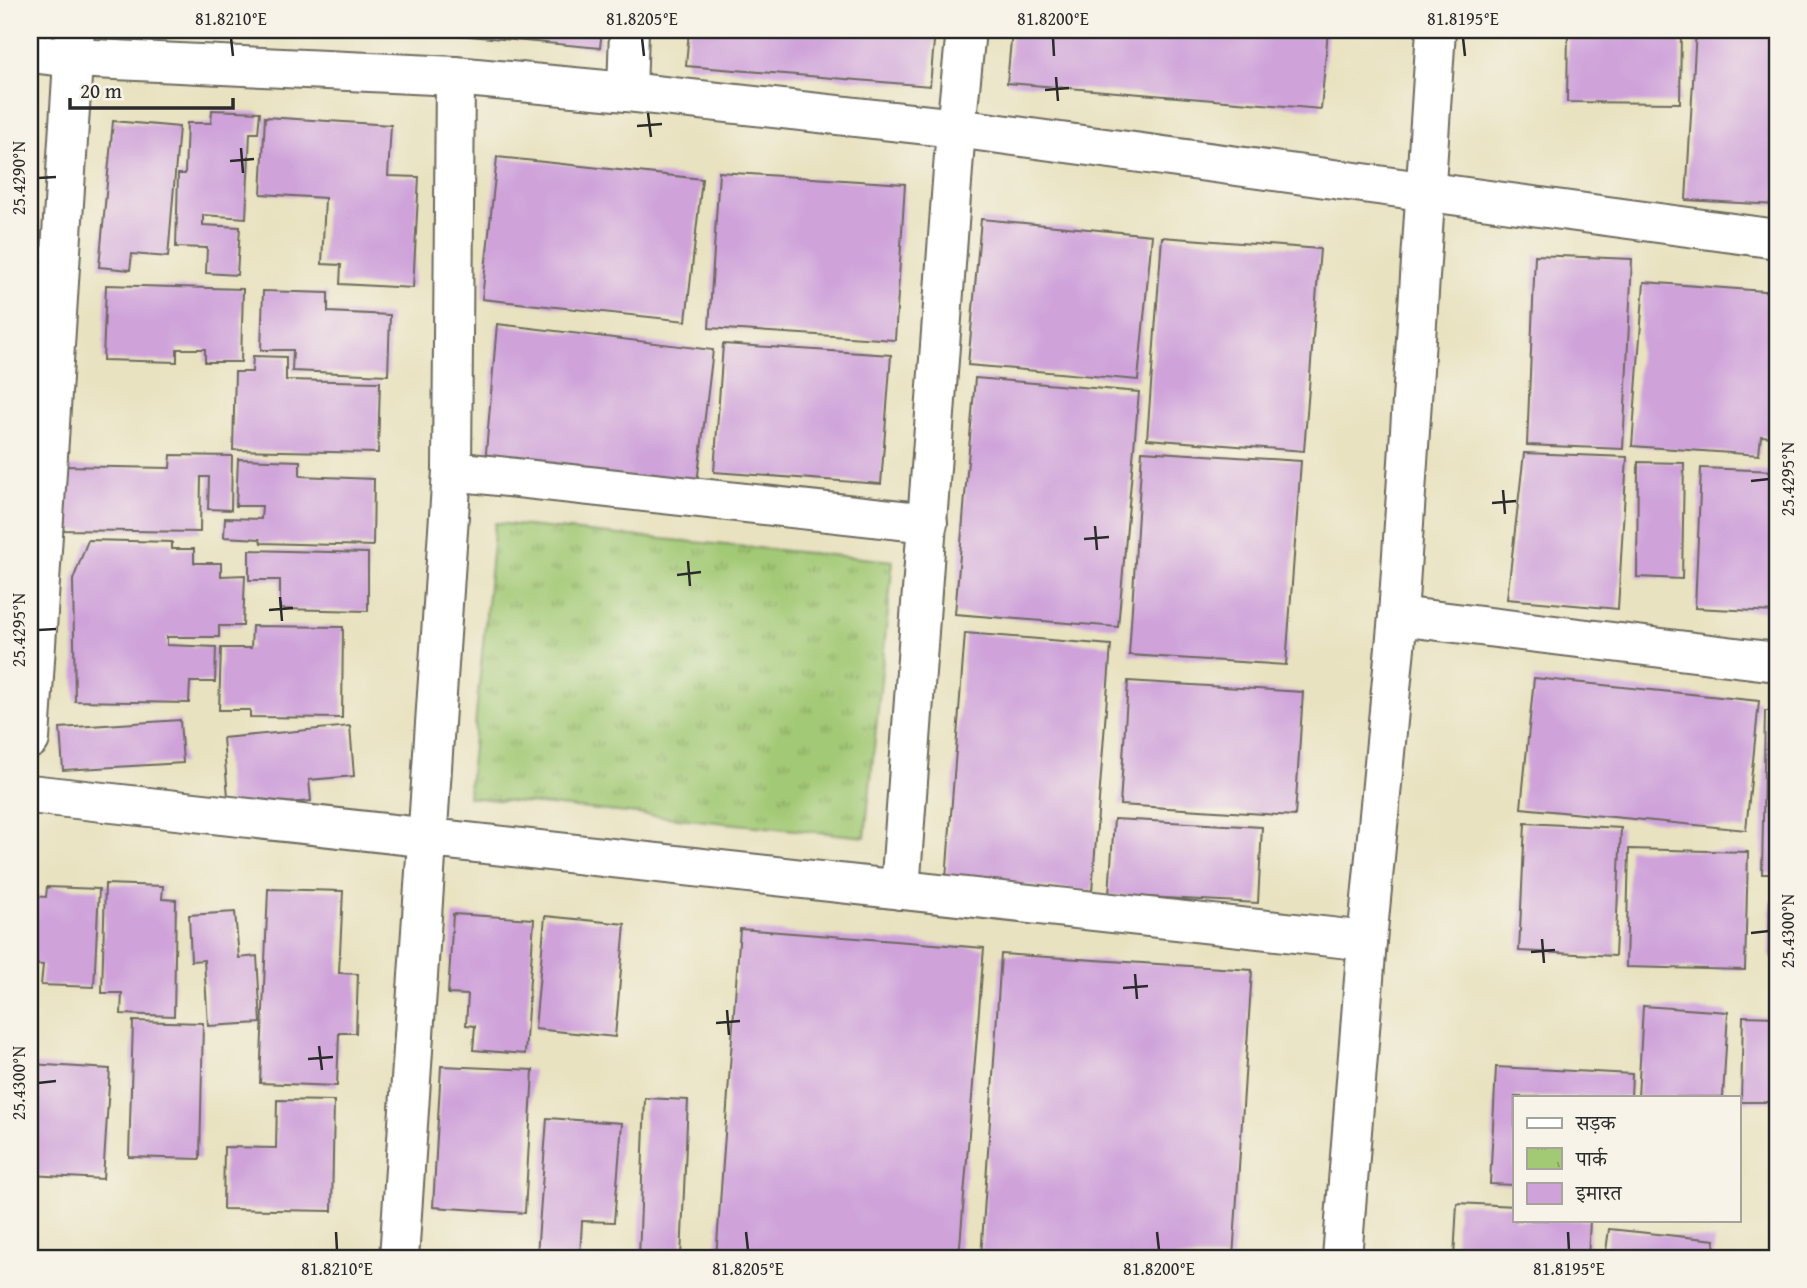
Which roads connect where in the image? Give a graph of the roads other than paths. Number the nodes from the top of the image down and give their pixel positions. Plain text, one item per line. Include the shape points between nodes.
1 (629, 30) edge
2 (966, 30) edge
3 (1436, 30) edge
4 (74, 44) edge
5 (30, 53) edge
6 (455, 76) junction
7 (627, 92) junction
8 (956, 128) junction
9 (1427, 192) junction
10 (1777, 239) edge
11 (452, 471) junction
12 (928, 523) junction
13 (1398, 616) junction
14 (1777, 662) edge
15 (30, 739) edge
16 (30, 794) edge
17 (426, 838) junction
18 (900, 890) junction
19 (1367, 941) junction
20 (399, 1258) edge
21 (1342, 1258) edge

1 - 7 street
2 - 8 street
3 - 9 street
4 - 5 street
4 - 6 street
4 - 15 street
6 - 7 street
6 - 11 street
7 - 8 street
8 - 9 street
8 - 12 street
9 - 10 street
9 - 13 street
11 - 12 street
11 - 17 street
12 - 18 street
13 - 14 street
13 - 19 street
16 - 17 street
17 - 18 street
17 - 20 street
18 - 19 street
19 - 21 street

